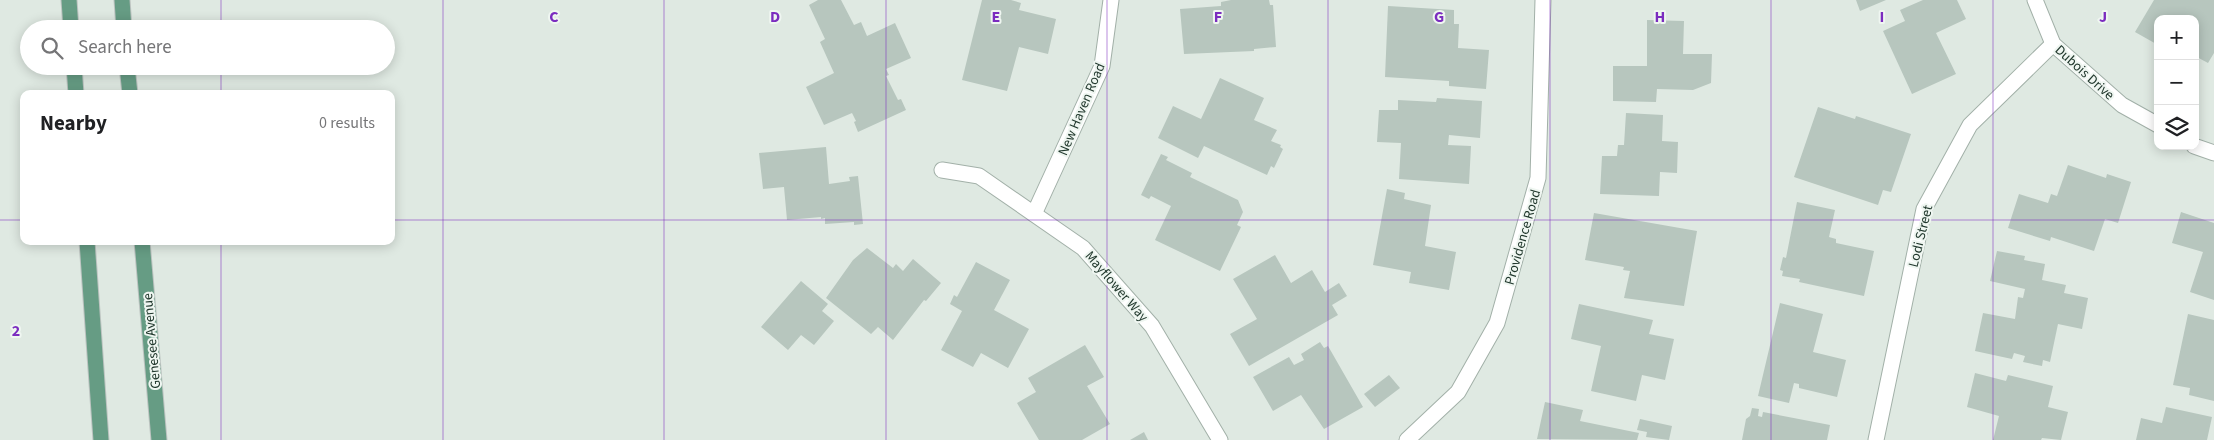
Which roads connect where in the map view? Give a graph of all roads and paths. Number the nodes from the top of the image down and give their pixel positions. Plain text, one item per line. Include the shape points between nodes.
1 (69, 0) edge
2 (122, 0) edge
3 (1111, 0) edge
4 (1543, 0) edge
5 (2035, 0) edge
6 (70, 20) edge
7 (123, 20) edge
8 (2053, 44) junction
9 (75, 75) edge
10 (128, 75) edge
11 (76, 90) edge
12 (130, 90) edge
13 (2154, 123) edge
14 (2199, 148) edge
15 (2214, 153) edge
16 (942, 170) dead end
17 (1034, 214) junction
18 (87, 245) edge
19 (142, 245) edge
20 (101, 440) edge
21 (159, 440) edge
22 (1220, 440) edge
23 (1407, 440) edge
24 (1876, 440) edge

1 - 6 main road
2 - 7 main road
3 - 17 street, New Haven Road via 1102,66
4 - 23 street, Providence Road via 1538,178 1497,323 1458,392
5 - 8 street, Dubois Drive
8 - 13 street, Dubois Drive via 2122,104
8 - 24 street, Lodi Street via 1970,125 1924,209
9 - 11 main road
10 - 12 main road
14 - 15 street
16 - 17 street, Mayflower Way via 979,176
17 - 22 street, Mayflower Way via 1083,248 1152,326
18 - 20 main road
19 - 21 main road, Genesee Avenue

